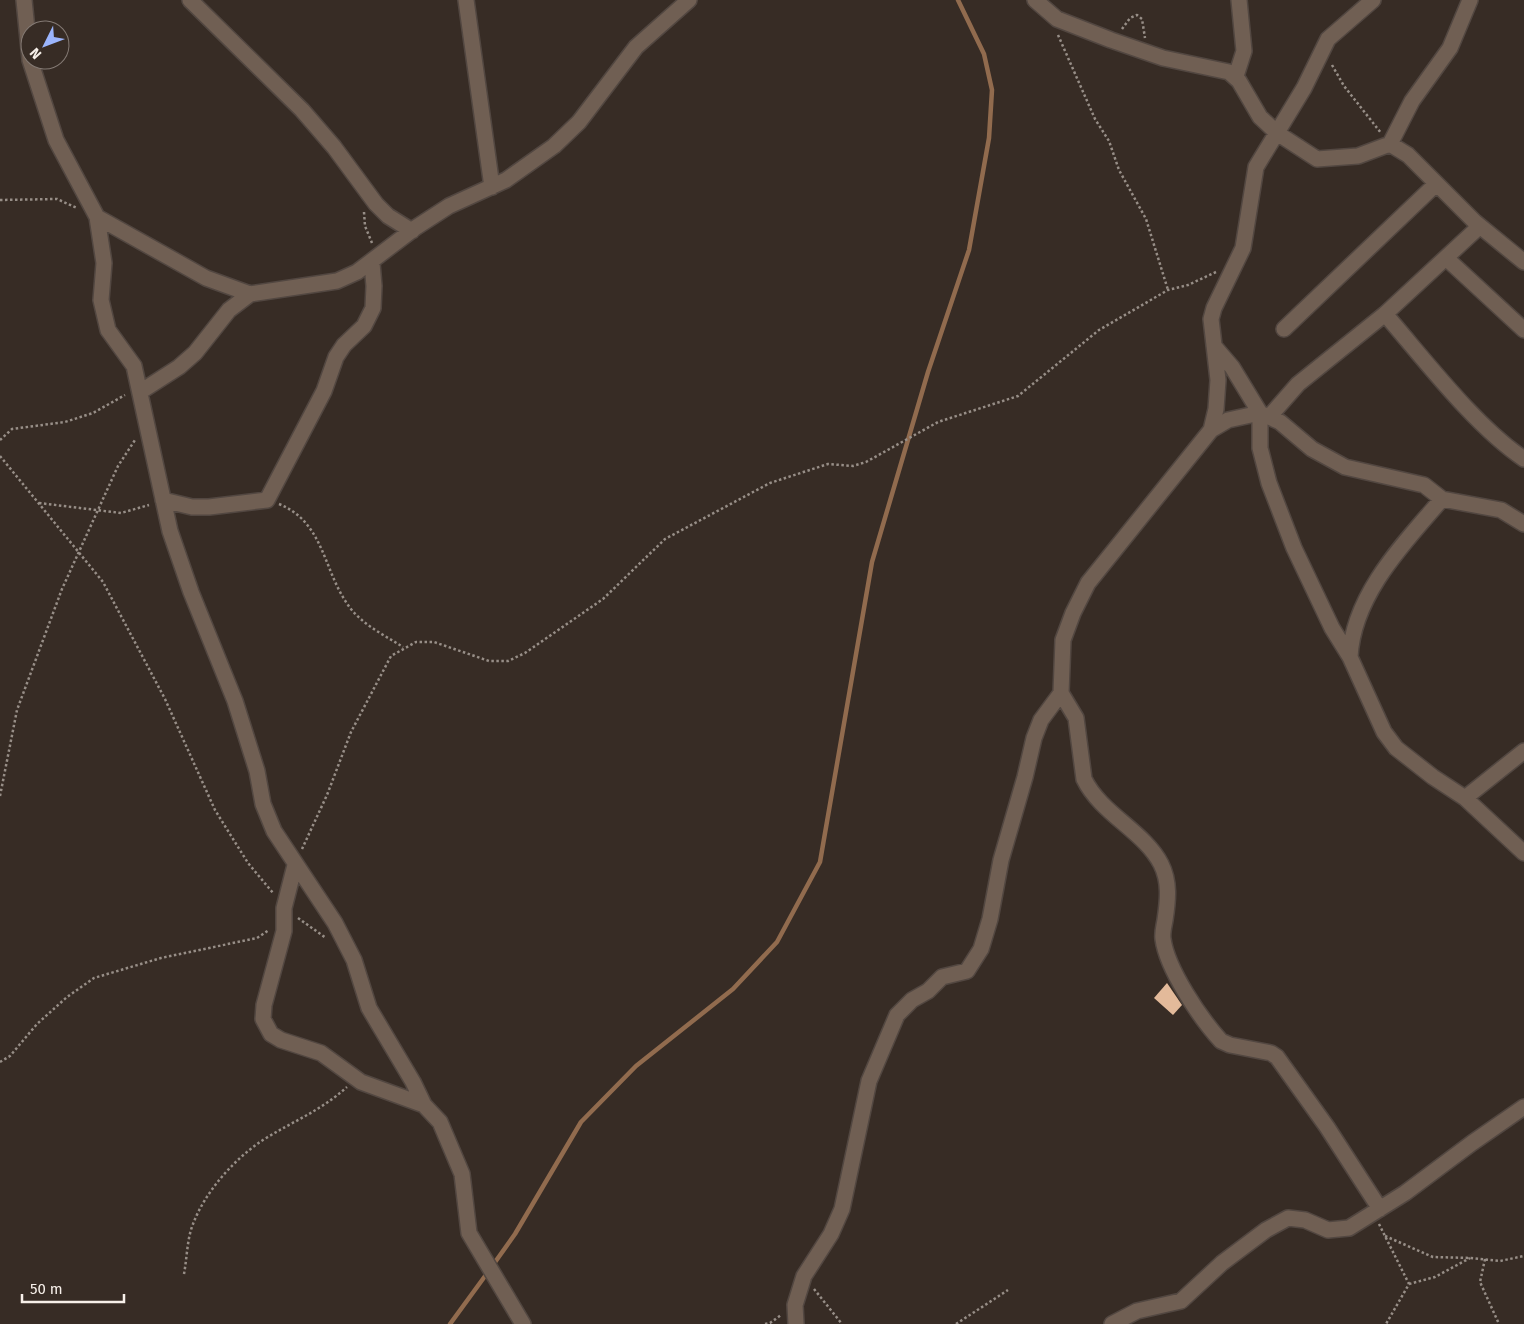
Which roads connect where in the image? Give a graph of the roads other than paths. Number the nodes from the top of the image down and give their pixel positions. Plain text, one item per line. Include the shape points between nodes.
1 (24, 0) edge
2 (190, 0) edge
3 (466, 0) edge
4 (688, 0) edge
5 (1035, 0) edge
6 (1239, 0) edge
7 (1373, 0) edge
8 (1470, 0) edge
9 (26, 20) edge
10 (33, 70) edge
11 (1236, 76) junction
12 (1277, 133) junction
13 (1390, 144) junction
14 (1435, 184) junction
15 (492, 187) junction
16 (97, 217) junction
17 (1480, 226) junction
18 (412, 231) junction
19 (1446, 258) junction
20 (1524, 262) edge
21 (372, 263) junction
22 (250, 294) junction
23 (1385, 314) junction
24 (1284, 329) dead end
25 (1524, 330) edge
26 (1214, 346) junction
27 (140, 392) junction
28 (1265, 415) junction
29 (1211, 430) junction
30 (1524, 459) edge
31 (1442, 499) junction
32 (163, 500) junction
33 (1524, 524) edge
34 (1350, 656) junction
35 (1061, 693) junction
36 (1524, 751) edge
37 (1465, 798) junction
38 (1524, 853) edge
39 (296, 865) junction
40 (424, 1105) junction
41 (1524, 1107) edge
42 (1380, 1209) junction
43 (523, 1324) edge
44 (796, 1324) edge
45 (1112, 1324) edge

1 - 9 street
2 - 18 street via 302,110 388,216
3 - 15 street
4 - 15 street via 636,47 579,122 554,146
5 - 11 street via 1057,19 1111,40
6 - 11 street via 1244,51
7 - 12 street via 1328,39
8 - 13 street via 1450,48 1412,100
10 - 16 street via 56,140
11 - 12 street via 1260,116
12 - 13 street via 1317,160 1358,156
12 - 26 street via 1256,167 1243,248 1214,308 1211,325
13 - 14 street via 1408,155
14 - 17 street
14 - 24 street
15 - 18 street via 450,206
16 - 22 street via 206,278
16 - 27 street via 104,263 102,300 108,330 134,366
17 - 19 street
17 - 20 street
18 - 21 street
19 - 23 street
19 - 25 street
21 - 22 street via 337,281
21 - 32 street via 373,308 364,326 336,357 324,391 267,500 209,507 192,507
22 - 27 street via 229,310 190,358
23 - 28 street
23 - 30 street via 1457,398
26 - 28 street
26 - 29 street via 1218,380
27 - 32 street
28 - 29 street via 1228,420
28 - 31 street via 1280,422 1312,449 1345,467 1420,484
28 - 34 street via 1260,448 1269,483 1294,548 1332,628
29 - 35 street via 1088,584 1062,640
31 - 33 street via 1501,510
31 - 34 street via 1372,588 1351,636
32 - 39 street via 191,592 235,701 257,771 262,804 274,831
34 - 37 street via 1384,732 1396,748 1433,778
35 - 42 street via 1076,718 1084,779 1088,787 1124,826 1151,849 1162,865 1168,885 1163,937 1167,958 1178,979 1221,1041 1277,1057
35 - 44 street via 1041,720 1034,738 981,949 967,971 942,977 897,1015 869,1081 842,1208 831,1234 804,1276 795,1305
36 - 37 street
37 - 38 street
39 - 40 street via 335,923 354,960 369,1008
39 - 40 street via 284,908 284,931 263,1019 272,1034 281,1040 321,1053 356,1080
40 - 43 street via 440,1122 462,1174 469,1233
41 - 42 street
42 - 45 street via 1341,1230 1328,1230 1305,1220 1288,1218 1222,1262 1181,1301 1137,1311

